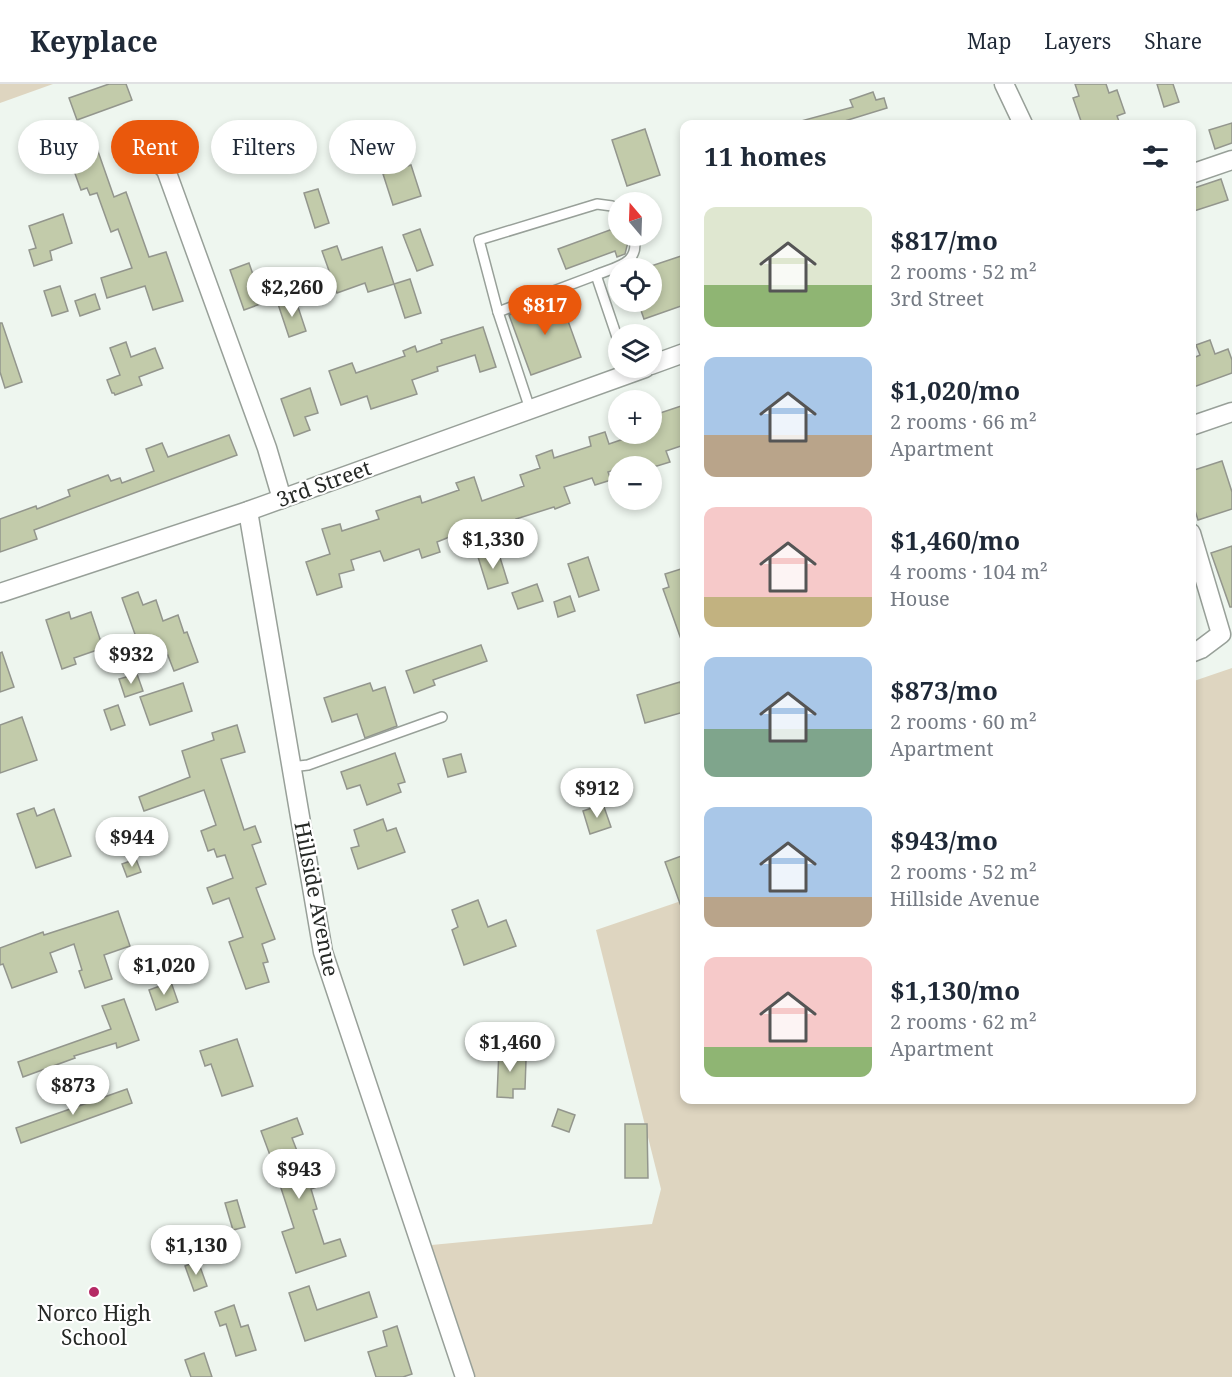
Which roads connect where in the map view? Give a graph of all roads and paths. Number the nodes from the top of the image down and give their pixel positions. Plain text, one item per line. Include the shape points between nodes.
1 (1004, 84) edge
2 (1021, 120) edge
3 (1232, 160) edge
4 (1196, 172) edge
5 (167, 174) edge
6 (608, 205) edge
7 (636, 246) edge
8 (596, 275) junction
9 (498, 312) junction
10 (613, 324) edge
11 (680, 355) edge
12 (662, 361) edge
13 (611, 378) edge
14 (530, 409) junction
15 (1232, 412) edge
16 (1196, 424) edge
17 (282, 499) junction
18 (248, 511) junction
19 (1196, 550) edge
20 (0, 593) edge
21 (1196, 651) edge
22 (442, 717) dead end
23 (291, 767) junction
24 (465, 1377) edge

1 - 2 street
3 - 4 street
5 - 17 street
6 - 9 lane via 597,204 479,240
7 - 8 lane via 630,261
8 - 9 lane
8 - 10 lane
9 - 14 lane
11 - 12 street
13 - 14 street, 3rd Street
14 - 17 street, 3rd Street
15 - 16 street
17 - 18 street, 3rd Street
18 - 20 street, 3rd Street
18 - 23 street, Hillside Avenue
19 - 21 street via 1221,634
22 - 23 lane via 308,765
23 - 24 street, Hillside Avenue via 323,952

